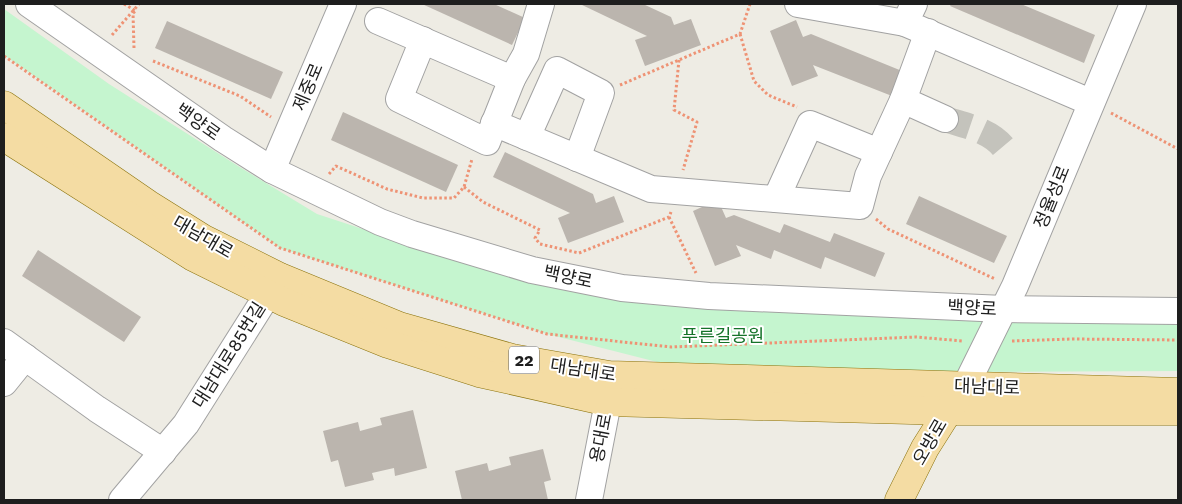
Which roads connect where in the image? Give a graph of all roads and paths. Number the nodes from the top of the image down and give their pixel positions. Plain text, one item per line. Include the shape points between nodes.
1 (28, 4) edge
2 (124, 4) edge
3 (139, 4) edge
4 (344, 4) edge
5 (541, 4) edge
6 (750, 4) edge
7 (798, 4) edge
8 (1133, 4) edge
9 (134, 12) junction
10 (915, 20) edge
11 (378, 21) dead end
12 (740, 34) junction
13 (423, 40) junction
14 (140, 52) dead end
15 (100, 54) junction
16 (147, 57) dead end
17 (512, 79) junction
18 (601, 93) junction
19 (903, 100) junction
20 (1090, 102) junction
21 (4, 105) edge
22 (945, 119) tunnel mouth
23 (810, 124) junction
24 (485, 130) junction
25 (289, 132) junction
26 (4, 137) edge
27 (527, 137) junction
28 (1178, 150) edge
29 (879, 152) junction
30 (577, 158) junction
31 (272, 170) junction
32 (314, 192) junction
33 (776, 199) junction
34 (860, 206) junction
35 (669, 217) dead end
36 (274, 285) junction
37 (709, 296) junction
38 (1010, 298) junction
39 (1178, 311) edge
40 (4, 342) edge
41 (25, 357) junction
42 (1178, 377) edge
43 (4, 383) edge
44 (965, 386) junction
45 (609, 389) junction
46 (1178, 392) edge
47 (1109, 402) junction
48 (948, 411) junction
49 (1178, 411) edge
50 (1178, 427) edge
51 (163, 452) junction
52 (122, 500) edge
53 (589, 500) edge
54 (899, 500) edge

1 - 15 street, 백양로
2 - 9 path
3 - 9 path
4 - 25 street, 제중로
5 - 17 street via 526,54
6 - 12 path
7 - 10 street
8 - 20 street, 정율성로
9 - 14 path via 134,48
9 - 15 path via 108,39
10 - 19 street
10 - 20 street
11 - 13 street
12 - 18 path
12 - 23 path via 754,80 768,95 804,110
13 - 17 street
13 - 24 street via 399,100
15 - 31 street, 백양로
16 - 25 path via 240,96
17 - 24 street
18 - 27 street via 557,70
18 - 30 street
19 - 22 street
19 - 29 street
20 - 28 path
20 - 38 street, 정율성로
21 - 36 main road, 대남대로 / 22
23 - 29 street
23 - 33 street
24 - 27 street
24 - 32 path via 464,187 454,198 422,198 387,189 336,166
25 - 31 street, 제중로
26 - 36 main road, 대남대로 / 22 via 193,257
27 - 30 street
29 - 34 street
30 - 33 street via 651,189
31 - 32 street, 백양로
32 - 37 street, 백양로 via 412,234 532,270 622,288
33 - 34 street
34 - 38 path via 888,229 979,271
35 - 37 path
36 - 45 main road, 대남대로 / 22 via 284,302 388,344 478,373
36 - 51 street, 대남대로85번길 via 186,424
37 - 38 street, 백양로
38 - 39 street, 백양로
38 - 44 street, 정율성로
40 - 41 street
41 - 43 street
41 - 51 street
42 - 47 main road, 대남대로 / 22 via 1166,378
44 - 45 main road, 대남대로 / 22
44 - 47 main road, 대남대로 / 22
44 - 48 main road, 오방로
45 - 48 main road, 대남대로 / 22
45 - 53 street, 용대로
46 - 47 main road, 대남대로
47 - 48 main road, 대남대로 / 22
47 - 49 main road, 대남대로
47 - 50 main road, 대남대로 / 22 via 1166,426
48 - 54 main road, 오방로
51 - 52 street, 대남대로85번길

